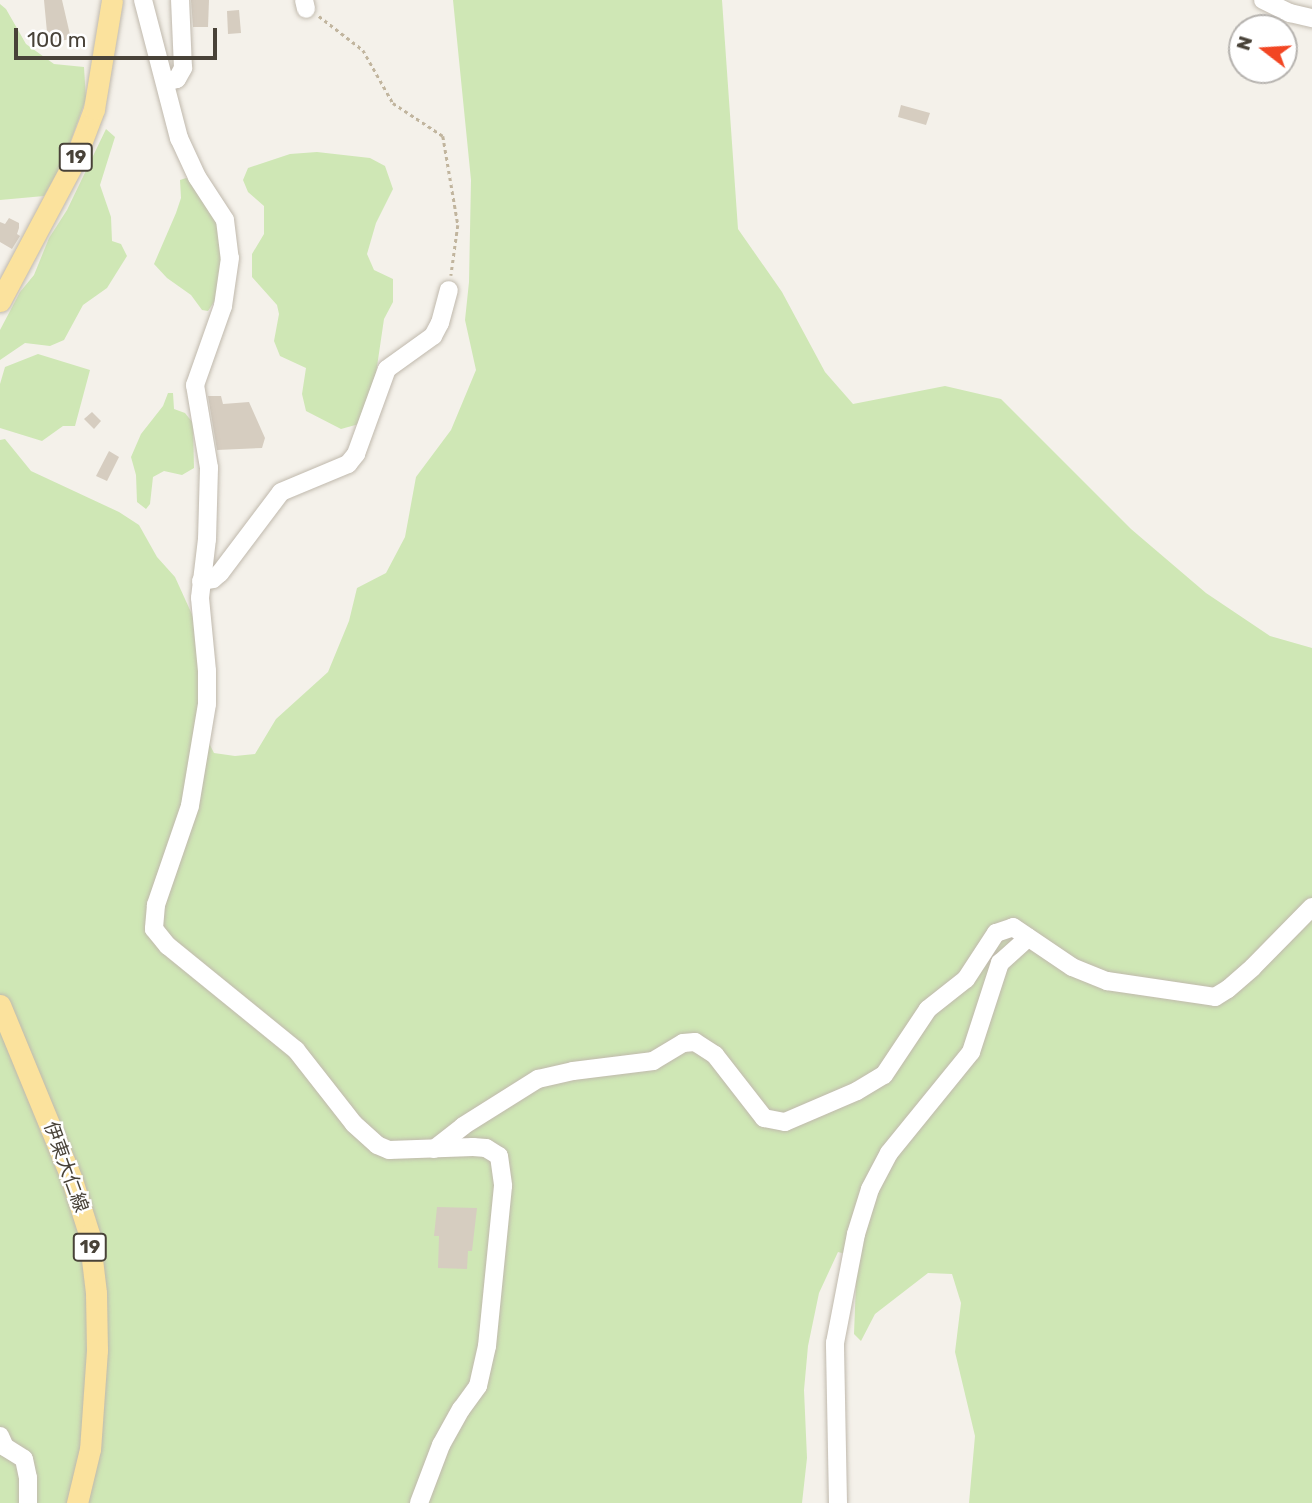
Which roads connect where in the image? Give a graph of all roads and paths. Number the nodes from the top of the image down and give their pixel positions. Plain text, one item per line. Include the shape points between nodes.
1 (112, 0) edge
2 (144, 0) edge
3 (180, 0) edge
4 (1263, 0) edge
5 (305, 5) edge
6 (1312, 18) edge
7 (165, 82) junction
8 (449, 290) joint
9 (0, 301) edge
10 (201, 581) junction
11 (1312, 906) edge
12 (1028, 939) junction
13 (0, 1005) edge
14 (434, 1149) junction
15 (0, 1436) edge
16 (28, 1503) edge
17 (77, 1503) edge
18 (419, 1503) edge
19 (838, 1503) edge

1 - 9 main road, 19 via 94,108 74,162
2 - 7 street
3 - 7 street via 183,68 177,79
4 - 6 street
5 - 8 path via 363,50 393,103 443,136 458,225
7 - 10 street via 186,154 225,220 228,235 227,288 195,386 209,468
8 - 10 street via 433,336 387,369 356,454 348,464 281,492 220,573
10 - 14 street via 207,704 190,806 156,905 154,929 168,946 296,1050 367,1138 389,1150
11 - 12 street via 1253,967 1215,996 1107,981 1072,967
12 - 14 street via 1013,927 996,933 966,979 928,1009 884,1075 785,1122 764,1118 715,1055 695,1042 683,1043 653,1061 538,1079
12 - 19 street via 1000,963 971,1052 888,1153 870,1189 856,1234 835,1343
13 - 17 main road, 伊東大仁線 / 19 via 72,1180 89,1234 96,1293 95,1385 90,1449
14 - 18 street via 473,1147 495,1152 502,1164 503,1186 487,1346 478,1386 441,1445
15 - 16 street via 5,1447 24,1460

